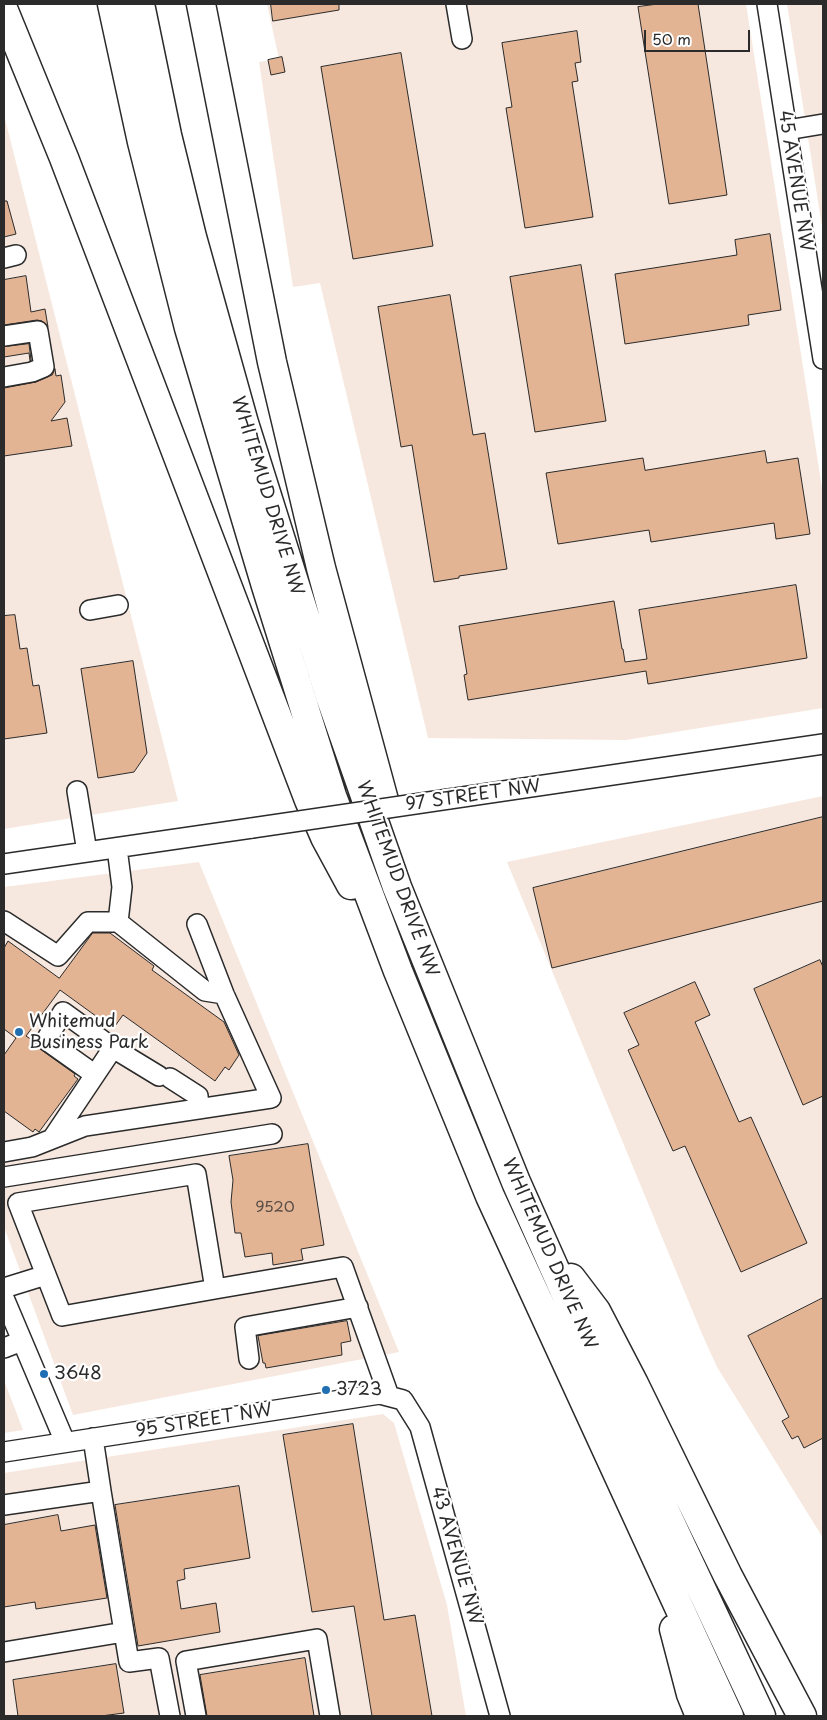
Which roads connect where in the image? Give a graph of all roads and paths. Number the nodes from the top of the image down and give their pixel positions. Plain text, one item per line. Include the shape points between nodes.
1 (21, 4) edge
2 (112, 4) edge
3 (140, 4) edge
4 (456, 4) edge
5 (767, 4) edge
6 (204, 10) edge
7 (4, 11) edge
8 (462, 39) dead end
9 (823, 124) edge
10 (787, 130) junction
11 (64, 158) junction
12 (816, 268) edge
13 (4, 336) edge
14 (823, 359) edge
15 (4, 377) edge
16 (118, 604) dead end
17 (90, 610) dead end
18 (823, 744) edge
19 (77, 791) dead end
20 (117, 848) junction
21 (87, 852) junction
22 (4, 864) edge
23 (397, 887) junction
24 (4, 921) edge
25 (118, 922) junction
26 (197, 924) dead end
27 (398, 971) junction
28 (224, 994) junction
29 (113, 1048) junction
30 (94, 1074) junction
31 (199, 1109) junction
32 (272, 1134) dead end
33 (4, 1136) edge
34 (52, 1139) junction
35 (22, 1148) junction
36 (4, 1152) edge
37 (4, 1177) edge
38 (541, 1240) junction
39 (46, 1275) junction
40 (4, 1288) edge
41 (215, 1289) junction
42 (4, 1298) edge
43 (358, 1307) junction
44 (22, 1341) junction
45 (4, 1348) edge
46 (249, 1359) dead end
47 (396, 1398) junction
48 (93, 1438) junction
49 (65, 1442) junction
50 (4, 1452) edge
51 (102, 1491) junction
52 (4, 1505) edge
53 (657, 1562) junction
54 (124, 1632) junction
55 (4, 1652) edge
56 (170, 1716) edge
57 (196, 1716) edge
58 (330, 1716) edge
59 (500, 1716) edge
60 (700, 1716) edge
61 (729, 1716) edge
62 (761, 1716) edge
63 (802, 1716) edge

1 - 11 highway
2 - 27 highway, WHITEMUD DRIVE NW via 142,142 219,433 323,769
3 - 23 highway, WHITEMUD DRIVE NW via 189,228 244,423 327,687
4 - 8 street
5 - 10 street, 45 AVENUE NW
6 - 23 highway via 272,362 321,568 381,786 390,825
7 - 11 highway
9 - 10 street
10 - 12 street, 45 AVENUE NW
11 - 27 highway via 309,800 325,838
12 - 14 street, 45 AVENUE NW
13 - 15 street via 38,331 44,367
16 - 17 street
18 - 20 street, 97 STREET NW, bridge
19 - 21 street
20 - 21 street, 97 STREET NW
20 - 25 street via 122,887
21 - 22 street, 97 STREET NW
23 - 38 highway, WHITEMUD DRIVE NW
24 - 25 street via 58,956 88,922
25 - 28 street via 205,991
26 - 28 street
27 - 53 highway, WHITEMUD DRIVE NW via 490,1196
28 - 31 street via 271,1098
29 - 30 street
29 - 30 street via 64,1012 46,1040
29 - 31 street via 198,1096
30 - 34 street
31 - 34 street via 85,1126
32 - 37 street
33 - 35 street
34 - 35 street
35 - 36 street
38 - 62 highway, WHITEMUD DRIVE NW
38 - 63 highway via 596,1311
39 - 40 street
39 - 41 street via 62,1316
39 - 41 street via 18,1203 196,1174
41 - 43 street, 43 AVENUE NW via 343,1267
42 - 44 street
43 - 46 street via 245,1327
43 - 47 street, 43 AVENUE NW
44 - 45 street
44 - 49 street
47 - 48 street, 95 STREET NW via 380,1394
47 - 59 street, 43 AVENUE NW via 420,1427
48 - 49 street, 95 STREET NW
48 - 51 street
49 - 50 street, 95 STREET NW
51 - 52 street
51 - 54 street
53 - 60 highway via 691,1694
53 - 61 highway, WHITEMUD DRIVE NW
54 - 55 street
54 - 56 street via 129,1662 159,1658
57 - 58 street via 186,1661 317,1638

